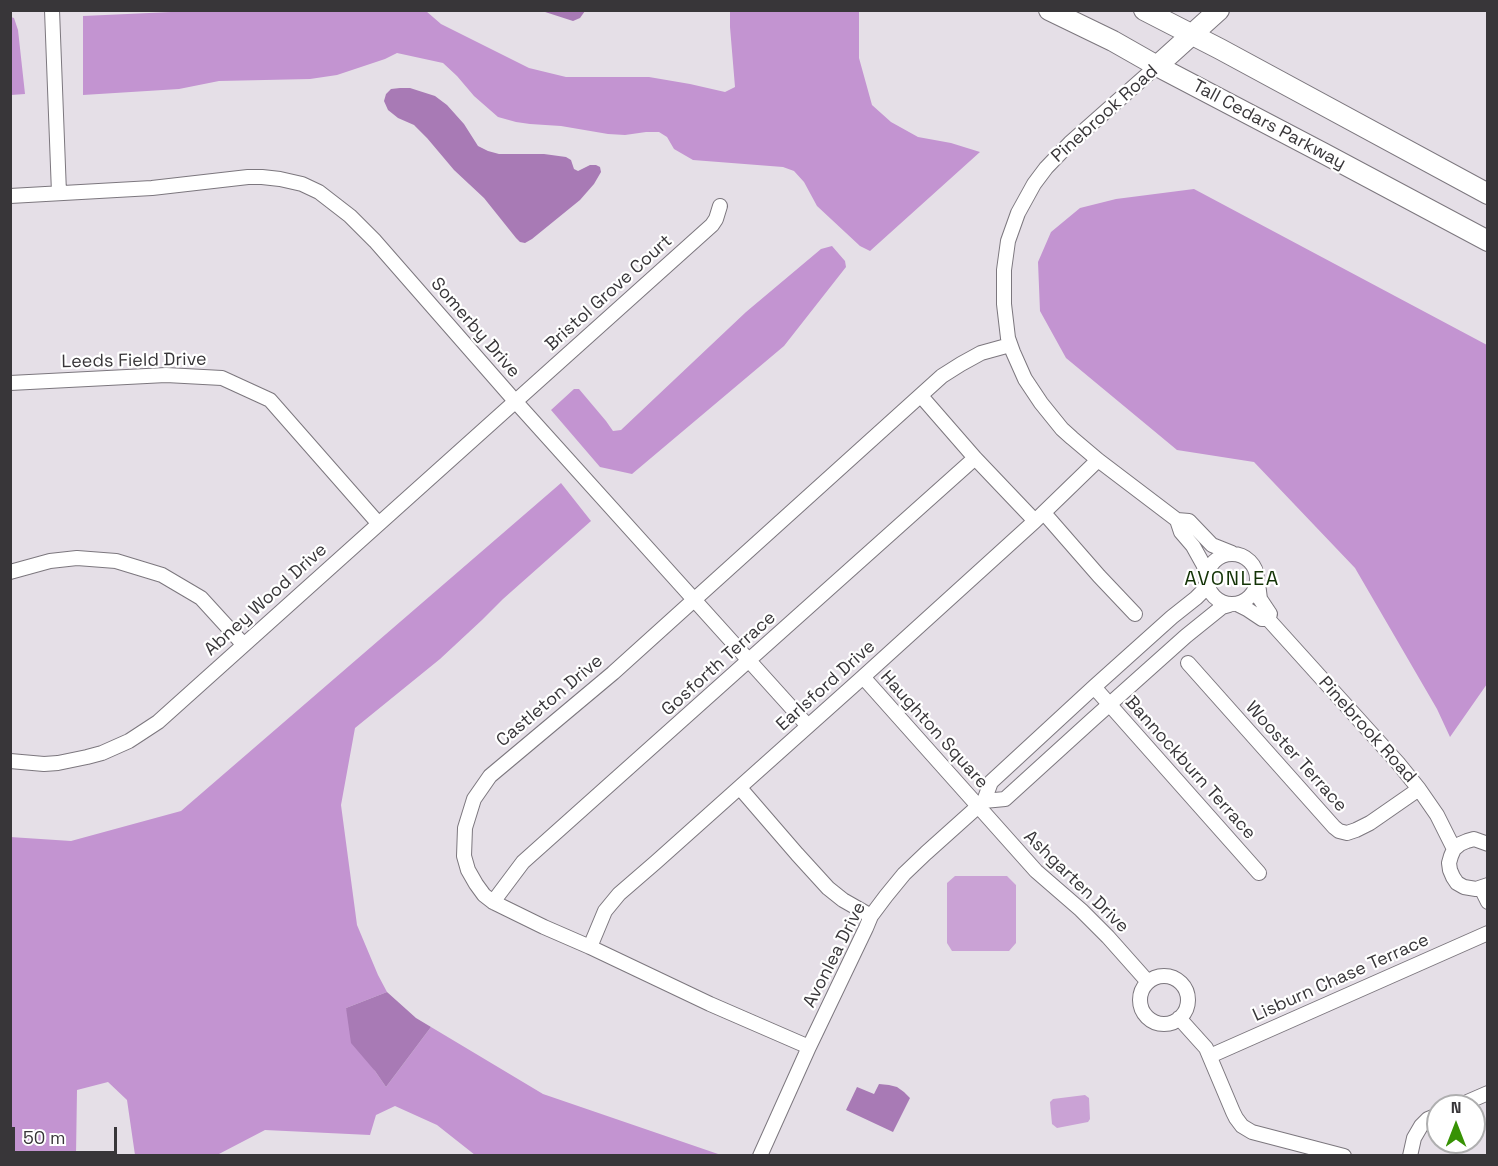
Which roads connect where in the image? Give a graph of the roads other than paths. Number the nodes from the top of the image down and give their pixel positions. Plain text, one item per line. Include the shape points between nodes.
1 (52, 10) edge
2 (1049, 10) edge
3 (1144, 10) edge
4 (1219, 10) edge
5 (1192, 35) junction
6 (1156, 66) junction
7 (59, 193) junction
8 (1488, 194) edge
9 (10, 196) edge
10 (720, 206) dead end
11 (1488, 241) edge
12 (1010, 345) junction
13 (10, 382) edge
14 (921, 396) junction
15 (515, 401) junction
16 (975, 458) junction
17 (1098, 460) junction
18 (1040, 517) junction
19 (1177, 520) junction
20 (378, 523) junction
21 (1235, 554) junction
22 (10, 572) edge
23 (1207, 579) junction
24 (1258, 583) junction
25 (695, 599) junction
26 (1233, 604) junction
27 (1135, 614) dead end
28 (1268, 619) junction
29 (243, 644) junction
30 (749, 661) junction
31 (1188, 663) dead end
32 (863, 677) junction
33 (1094, 687) junction
34 (1109, 704) junction
35 (808, 726) junction
36 (10, 761) edge
37 (740, 788) junction
38 (1419, 789) junction
39 (981, 804) junction
40 (1488, 844) edge
41 (1454, 849) junction
42 (1259, 873) dead end
43 (1484, 886) edge
44 (493, 902) junction
45 (1488, 902) edge
46 (872, 916) junction
47 (1488, 933) edge
48 (590, 947) junction
49 (1148, 982) junction
50 (1179, 1018) junction
51 (809, 1047) junction
52 (1210, 1056) junction
53 (1426, 1121) edge
54 (760, 1155) edge
55 (1344, 1155) edge
56 (1410, 1155) edge

1 - 7 street
2 - 6 main road, Tall Cedars Parkway
3 - 5 main road
4 - 5 main road, Pinebrook Road
5 - 6 main road, Pinebrook Road
5 - 8 main road
6 - 11 main road, Tall Cedars Parkway
6 - 12 street, Pinebrook Road via 1058,154 1034,184 1018,213 1004,270
7 - 9 street, Somerby Drive
7 - 15 street, Somerby Drive via 248,177 280,179 320,192 375,242
10 - 15 street, Bristol Grove Court via 712,225
12 - 14 street, Castleton Drive via 981,353 961,364
12 - 17 street, Pinebrook Road via 1041,403 1062,429
13 - 20 street, Leeds Field Drive via 166,375 222,378 270,400
14 - 16 street
14 - 25 street, Castleton Drive
15 - 20 street, Abney Wood Drive
15 - 25 street, Somerby Drive
16 - 18 street
16 - 30 street, Gosforth Terrace
17 - 18 street, Earlsford Drive
17 - 19 street, Pinebrook Road
18 - 27 street
18 - 32 street, Earlsford Drive
19 - 21 street, Pinebrook Road via 1189,521 1212,545
19 - 23 street, Pinebrook Road
20 - 29 street, Abney Wood Drive
21 - 23 street via 1214,561
21 - 24 street via 1252,564
22 - 29 street via 77,558 116,561 162,575 201,598
23 - 26 street via 1214,597
23 - 33 street, Avonlea Drive via 1196,598
24 - 26 street via 1251,597
24 - 28 street, Pinebrook Road via 1260,599 1270,614
25 - 30 street, Somerby Drive
25 - 44 street, Castleton Drive via 489,776 474,799 465,828 464,856 476,884
26 - 28 street, Pinebrook Road
26 - 34 street, Avonlea Drive via 1222,607 1185,636
28 - 38 street, Pinebrook Road
29 - 36 street, Abney Wood Drive via 171,711 129,741 71,761
30 - 35 street, Somerby Drive
30 - 44 street, Gosforth Terrace via 523,862
31 - 38 street, Wooster Terrace via 1340,831 1347,833 1370,823
32 - 35 street, Earlsford Drive
32 - 39 street, Haughton Square
33 - 34 street, Bannockburn Terrace
33 - 39 street, Avonlea Drive via 991,782
34 - 39 street, Avonlea Drive via 1005,799
34 - 42 street, Bannockburn Terrace
35 - 37 street, Earlsford Drive
37 - 46 street via 828,888
37 - 48 street, Earlsford Drive via 619,894 605,911
38 - 41 street, Pinebrook Road
39 - 46 street, Avonlea Drive via 904,874
39 - 49 street, Ashgarten Drive via 1036,871 1081,910
40 - 41 street via 1474,839
41 - 43 street via 1449,863 1457,883 1471,889
43 - 45 street
44 - 48 street, Castleton Drive
46 - 51 street, Avonlea Drive
47 - 52 street, Lisburn Chase Terrace
48 - 51 street, Castleton Drive
49 - 50 street via 1140,1000 1148,1018 1161,1023
49 - 50 street via 1167,976 1184,987 1188,1000
50 - 52 street
51 - 54 street, Avonlea Drive
52 - 55 street via 1242,1126 1252,1132
53 - 56 street via 1414,1138

